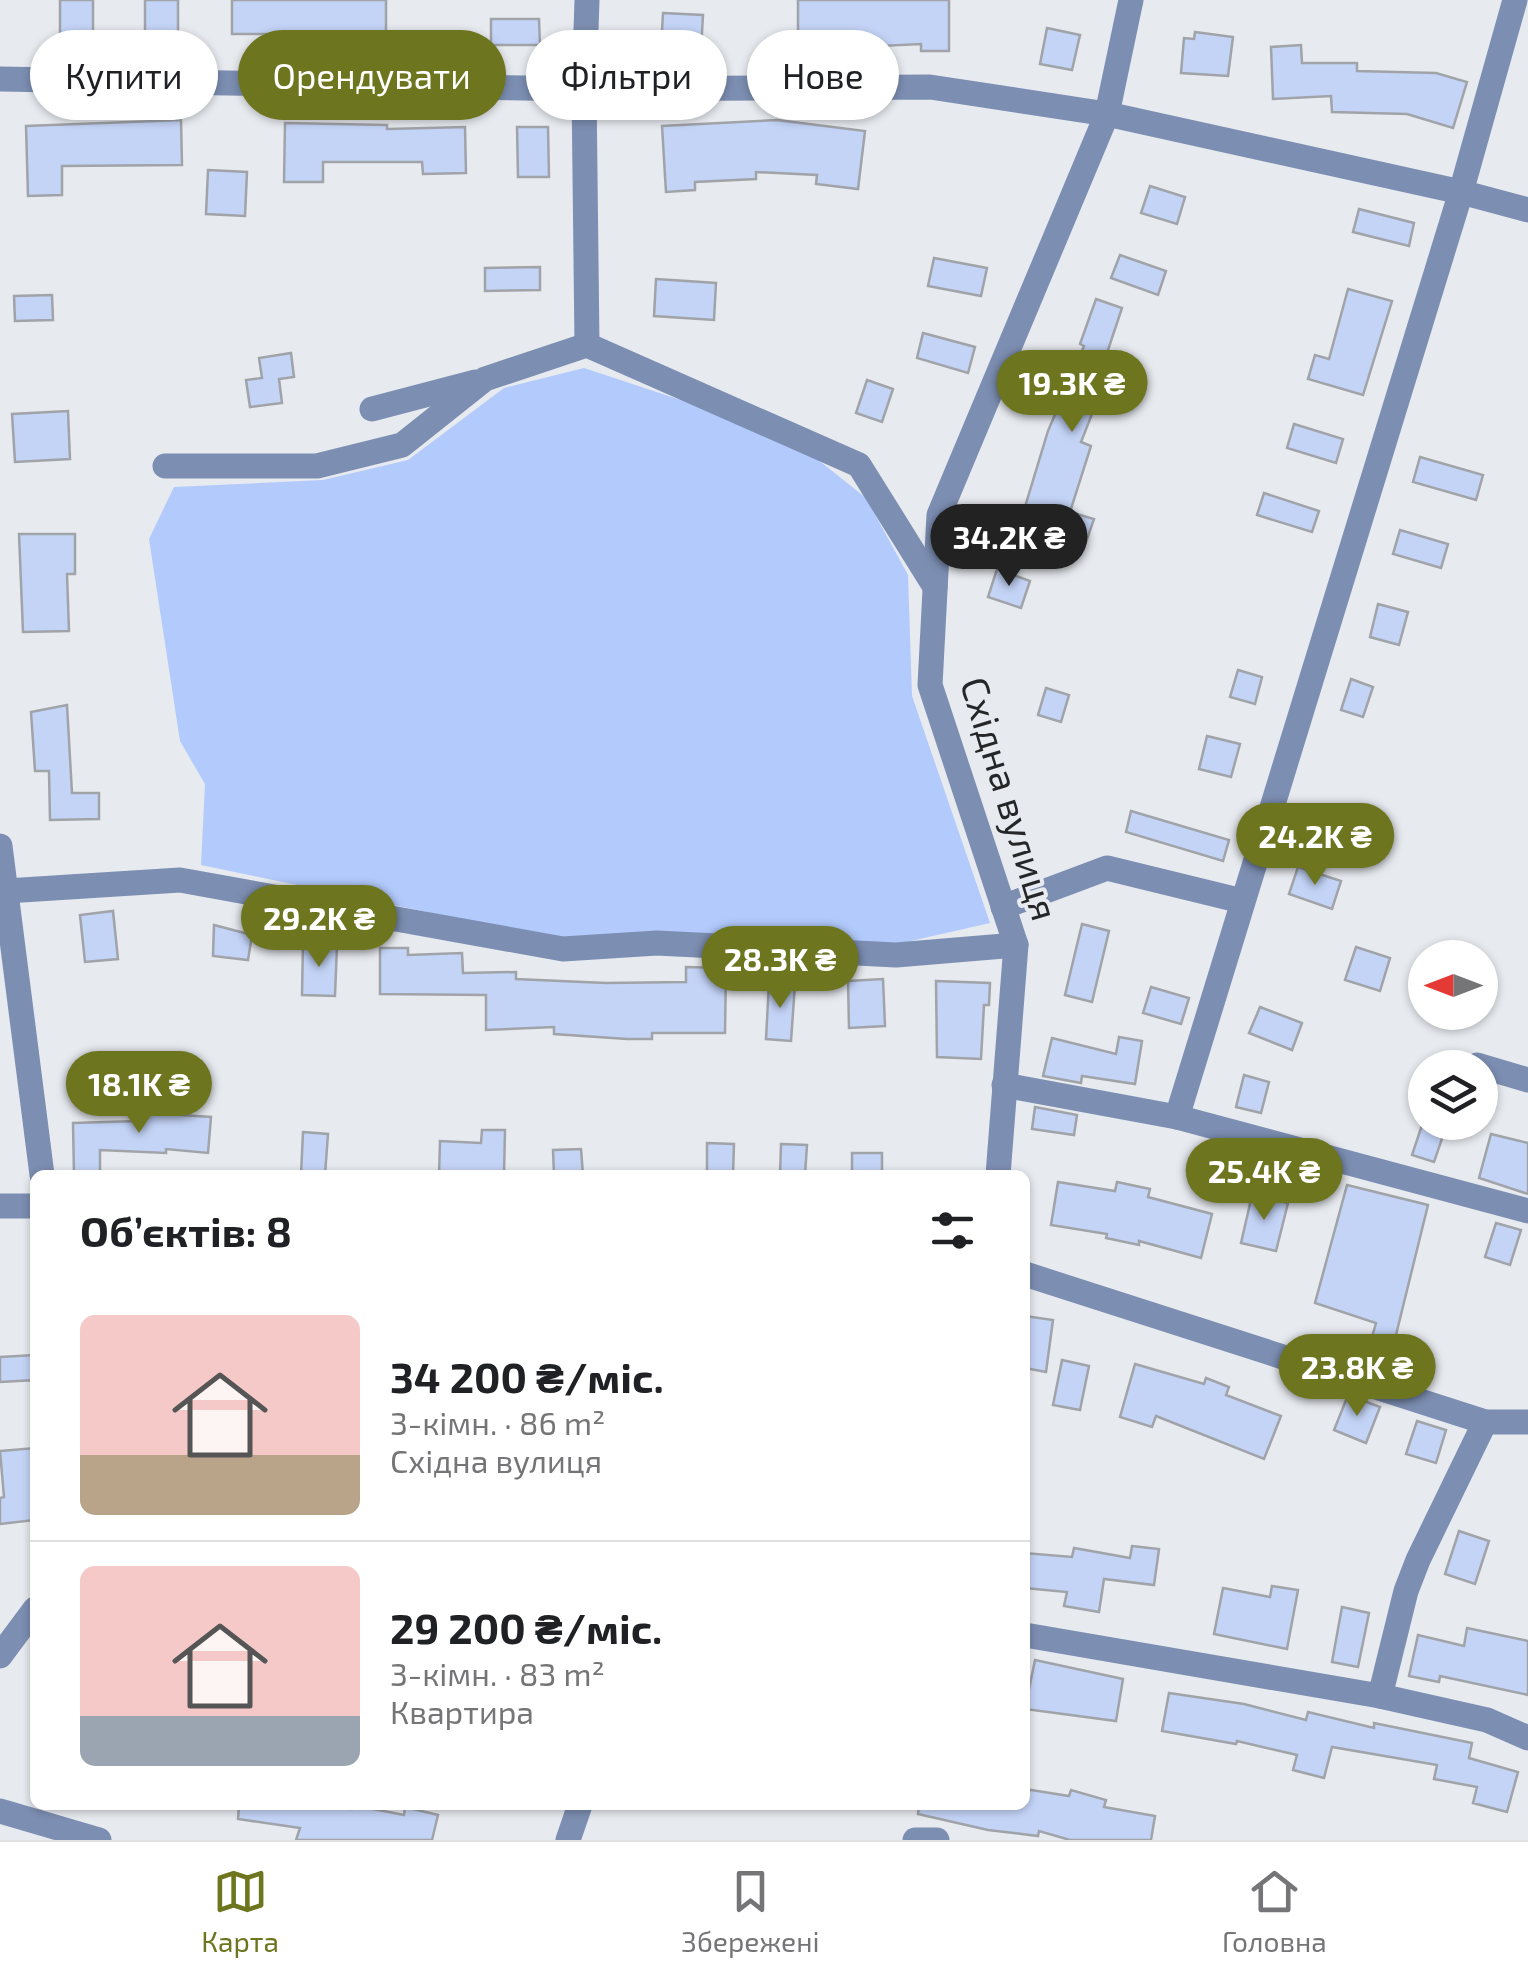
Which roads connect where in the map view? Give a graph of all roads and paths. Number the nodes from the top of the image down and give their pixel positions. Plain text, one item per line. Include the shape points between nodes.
1 (587, 0) edge
2 (1131, 0) edge
3 (1515, 0) edge
4 (586, 30) edge
5 (0, 79) edge
6 (526, 89) edge
7 (727, 89) edge
8 (1107, 114) junction
9 (584, 120) edge
10 (1461, 192) junction
11 (1528, 210) edge
12 (587, 345) junction
13 (485, 379) junction
14 (372, 409) dead end
15 (165, 466) dead end
16 (935, 587) junction
17 (0, 846) edge
18 (6, 891) junction
19 (1242, 901) junction
20 (1003, 907) junction
21 (1016, 944) junction
22 (1498, 1071) edge
23 (1528, 1080) edge
24 (1004, 1084) junction
25 (1177, 1116) junction
26 (41, 1170) edge
27 (998, 1170) edge
28 (0, 1206) edge
29 (30, 1206) edge
30 (1528, 1211) edge
31 (1030, 1276) edge
32 (1485, 1422) junction
33 (1528, 1422) edge
34 (30, 1616) edge
35 (1030, 1636) edge
36 (0, 1656) edge
37 (1380, 1696) junction
38 (1528, 1738) edge
39 (578, 1810) edge
40 (0, 1811) edge
41 (99, 1840) edge
42 (568, 1840) edge
43 (915, 1840) edge
44 (937, 1840) edge

1 - 4 street
2 - 8 street, Східна вулиця
3 - 10 street
5 - 6 street
7 - 8 street via 930,87
8 - 10 street
8 - 16 street, Східна вулиця via 939,516
9 - 12 street
10 - 11 street
10 - 19 street
12 - 13 street
12 - 16 street via 860,464
13 - 14 street
13 - 15 street via 402,445 317,466
16 - 20 street, Східна вулиця via 930,685
17 - 18 street
18 - 21 street via 180,880 563,949 658,943 896,955
18 - 26 street
19 - 20 street via 1107,868
19 - 25 street
20 - 21 street, Східна вулиця
21 - 24 street, Східна вулиця
22 - 23 street
24 - 25 street
24 - 27 street, Східна вулиця
25 - 30 street
28 - 29 street
31 - 32 street
32 - 33 street
32 - 37 street via 1412,1575
34 - 36 street
35 - 37 street
37 - 38 street via 1487,1720
39 - 42 street
40 - 41 street
43 - 44 street

